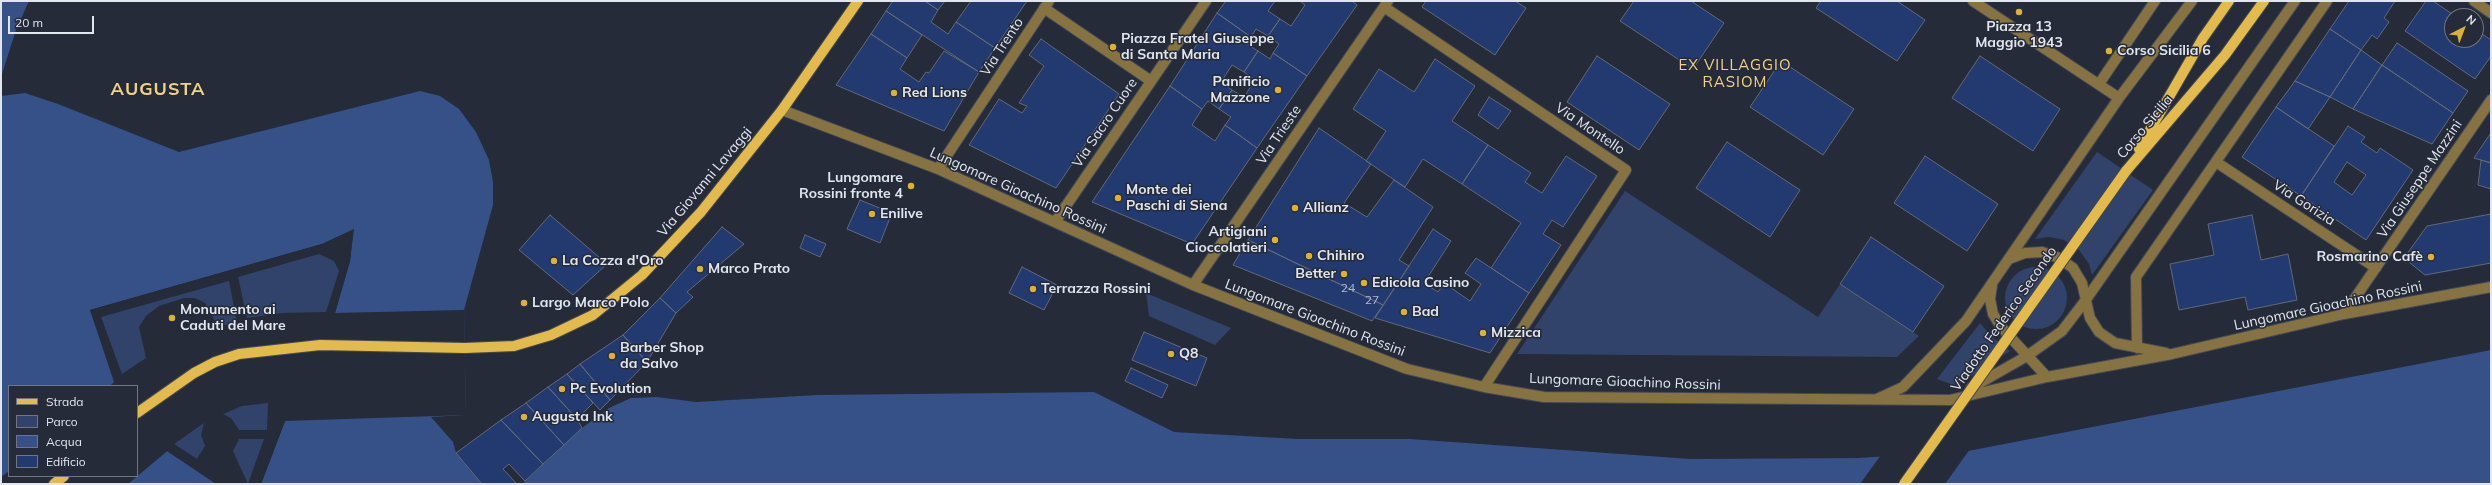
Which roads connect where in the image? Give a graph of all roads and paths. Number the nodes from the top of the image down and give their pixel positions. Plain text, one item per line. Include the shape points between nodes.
1 (858, 1) edge
2 (1206, 1) edge
3 (1973, 1) edge
4 (2155, 1) edge
5 (2192, 1) edge
6 (2229, 1) edge
7 (2264, 1) edge
8 (2295, 1) edge
9 (2327, 1) edge
10 (2474, 1) edge
11 (1386, 4) edge
12 (1046, 5) edge
13 (2491, 13) edge
14 (1151, 81) junction
15 (2099, 84) junction
16 (2120, 98) junction
17 (2491, 100) edge
18 (782, 110) junction
19 (2216, 162) junction
20 (938, 169) junction
21 (2126, 171) junction
22 (1055, 222) junction
23 (2009, 260) junction
24 (2376, 268) junction
25 (1992, 283) junction
26 (1193, 285) junction
27 (2491, 287) edge
28 (2085, 301) junction
29 (2344, 314) junction
30 (2137, 348) junction
31 (2172, 354) junction
32 (2027, 356) junction
33 (2048, 378) junction
34 (1484, 387) junction
35 (1950, 400) junction
36 (1873, 401) junction
37 (138, 412) edge
38 (63, 477) edge
39 (54, 484) edge
40 (1904, 484) edge

1 - 18 main road, Via Giovanni Lavaggi
2 - 14 street, Via Sacro Cuore
3 - 15 street
4 - 15 street
5 - 16 street
6 - 21 main road, Corso Sicilia via 2203,38
7 - 21 main road, Corso Sicilia via 2226,55
8 - 28 street
9 - 19 street
10 - 13 street
11 - 26 street, Via Trieste
11 - 34 street, Via Montello via 1626,170
12 - 14 street
12 - 20 street, Via Trento
14 - 22 street, Via Sacro Cuore
15 - 16 street
16 - 23 street
17 - 24 street, Via Giuseppe Mazzini
18 - 20 street, Lungomare Gioachino Rossini
18 - 37 main road, Via Giovanni Lavaggi via 687,229 642,275 593,315 551,335 514,346 465,348 320,345 239,354 194,373
19 - 24 street, Via Gorizia
19 - 30 street via 2136,277
20 - 22 street, Lungomare Gioachino Rossini
21 - 40 main road, Viadotto Federico Secondo, bridge
22 - 26 street, Lungomare Gioachino Rossini
23 - 25 street
23 - 28 street via 2025,253 2042,252 2059,258 2073,268 2082,284
24 - 29 street, Via Giuseppe Mazzini
25 - 32 street via 1990,298 1993,314
25 - 36 street via 1966,321 1922,369 1902,386
26 - 34 street, Lungomare Gioachino Rossini via 1408,369
27 - 29 street, Lungomare Gioachino Rossini
28 - 30 street via 2090,318 2100,332 2115,343
28 - 32 street via 2062,331
29 - 31 street, Lungomare Gioachino Rossini
30 - 31 street
31 - 33 street, Lungomare Gioachino Rossini
32 - 33 street
32 - 35 street
33 - 35 street, Lungomare Gioachino Rossini
34 - 36 street, Lungomare Gioachino Rossini via 1544,397
35 - 36 street, Lungomare Gioachino Rossini
38 - 39 main road

